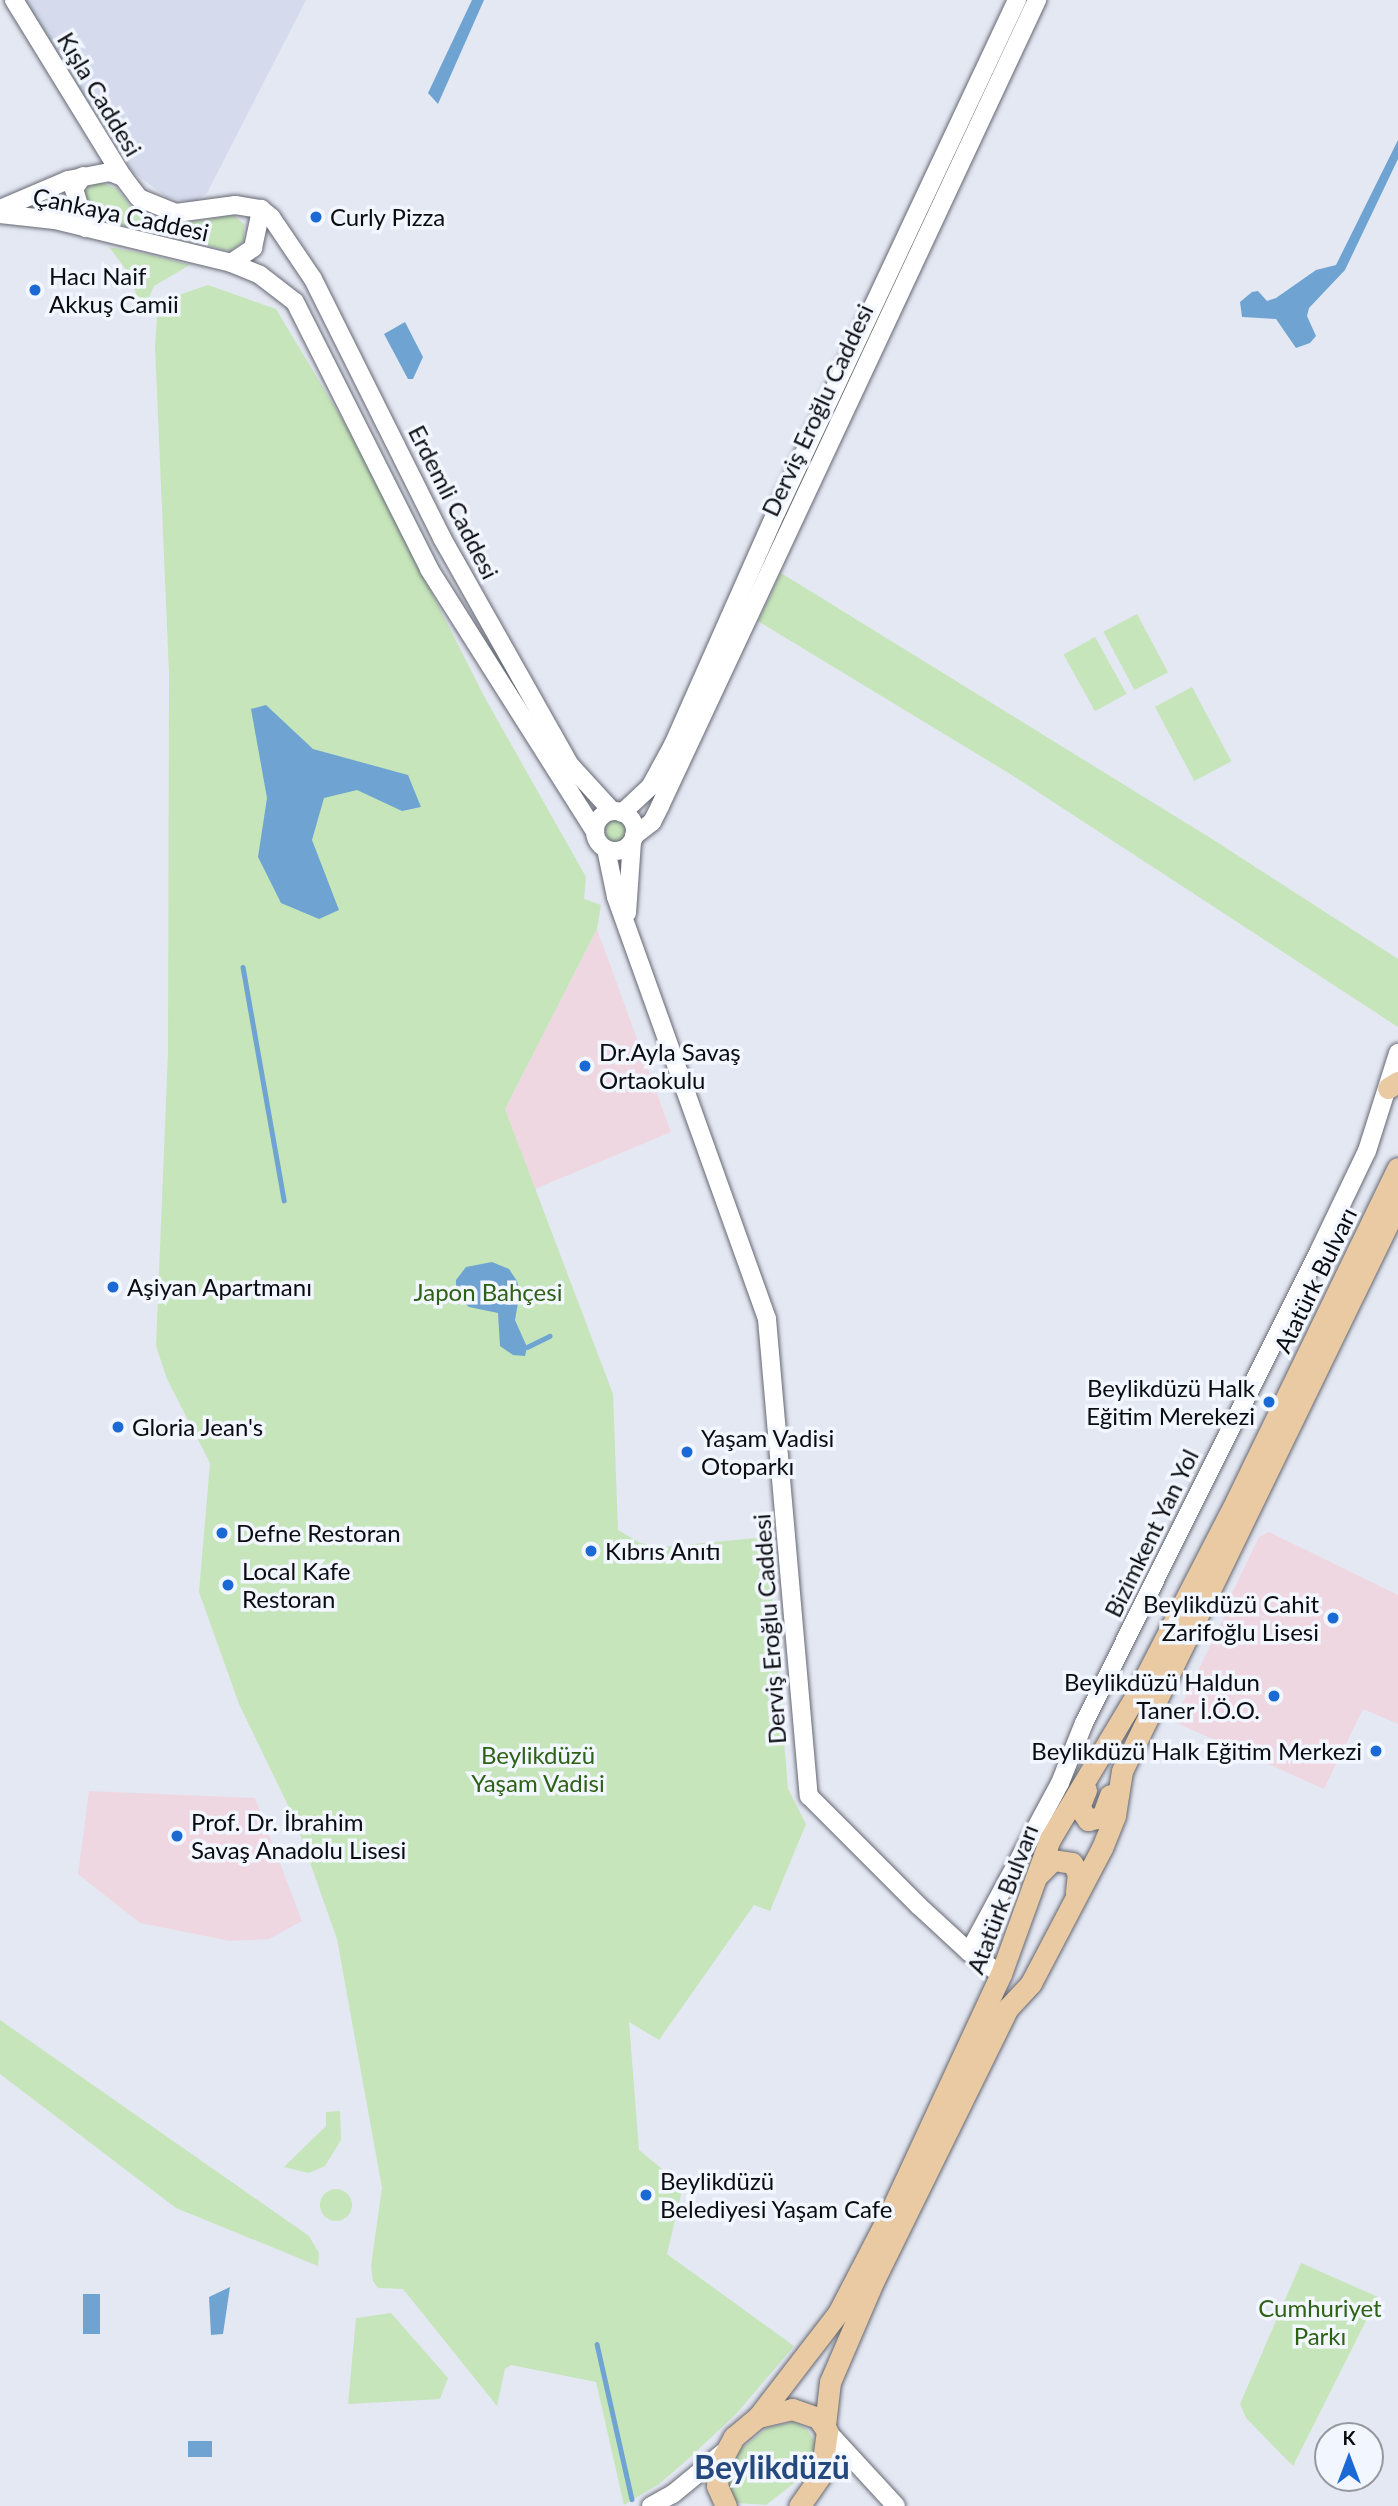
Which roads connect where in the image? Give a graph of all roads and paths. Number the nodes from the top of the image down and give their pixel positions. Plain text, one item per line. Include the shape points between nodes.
1 (14, 0) edge
2 (1037, 0) edge
3 (1019, 10) edge
4 (83, 176) junction
5 (122, 177) junction
6 (261, 209) junction
7 (0, 212) edge
8 (86, 228) junction
9 (231, 262) junction
10 (738, 615) junction
11 (617, 812) junction
12 (595, 831) junction
13 (633, 839) junction
14 (606, 849) junction
15 (629, 927) junction
16 (1398, 1054) edge
17 (1393, 1085) edge
18 (1398, 1154) edge
19 (1395, 1186) edge
20 (1096, 1762) junction
21 (1122, 1771) junction
22 (1034, 1887) junction
23 (1076, 1895) junction
24 (969, 1952) junction
25 (1001, 1973) junction
26 (758, 2417) junction
27 (826, 2428) junction
28 (724, 2452) junction
29 (651, 2506) edge
30 (726, 2506) edge
31 (799, 2506) edge
32 (896, 2506) edge

1 - 5 main road, Kışla Caddesi
2 - 3 main road, Derviş Eroğlu Caddesi
3 - 10 main road, Derviş Eroğlu Caddesi
4 - 5 main road via 110,172
4 - 7 main road
4 - 8 main road via 74,189
5 - 6 main road, Kışla Caddesi via 139,198 176,213 235,205
6 - 9 main road via 253,248
6 - 11 main road, Erdemli Caddesi via 313,279 442,538 570,765
7 - 8 main road, Çankaya Caddesi
8 - 9 main road, Çankaya Caddesi
9 - 12 main road, Erdemli Caddesi via 260,275 295,302 429,569
10 - 11 main road, Derviş Eroğlu Caddesi via 650,787
10 - 13 main road, Derviş Eroğlu Caddesi via 660,806 652,822
11 - 12 main road via 599,820
11 - 13 main road via 632,822
12 - 14 main road
13 - 14 main road via 621,850
13 - 15 main road
14 - 15 main road, Derviş Eroğlu Caddesi via 616,897
15 - 24 main road, Derviş Eroğlu Caddesi via 770,1334 806,1786 819,1807
16 - 17 main road, Bizimkent Yan Yol
17 - 24 main road, Bizimkent Yan Yol via 1367,1151 1090,1711 1060,1783
18 - 19 main road
19 - 20 main road, Atatürk Bulvarı via 1236,1501
19 - 21 main road, Atatürk Bulvarı
20 - 21 main road via 1079,1807 1088,1819 1102,1817
20 - 22 main road, Atatürk Bulvarı via 1050,1839
21 - 23 main road, Atatürk Bulvarı via 1111,1826
22 - 23 main road via 1047,1863 1067,1860 1078,1873
22 - 25 main road, Atatürk Bulvarı
23 - 27 main road, Atatürk Bulvarı via 1031,1983 1008,2008 873,2283 830,2382
24 - 25 main road, Derviş Eroğlu Caddesi
25 - 26 main road, Atatürk Bulvarı via 850,2292 825,2333 777,2387
26 - 27 main road via 792,2409 818,2418
26 - 28 main road
27 - 31 main road, Atatürk Bulvarı via 821,2475
27 - 32 main road
28 - 29 main road
28 - 30 main road via 717,2486

